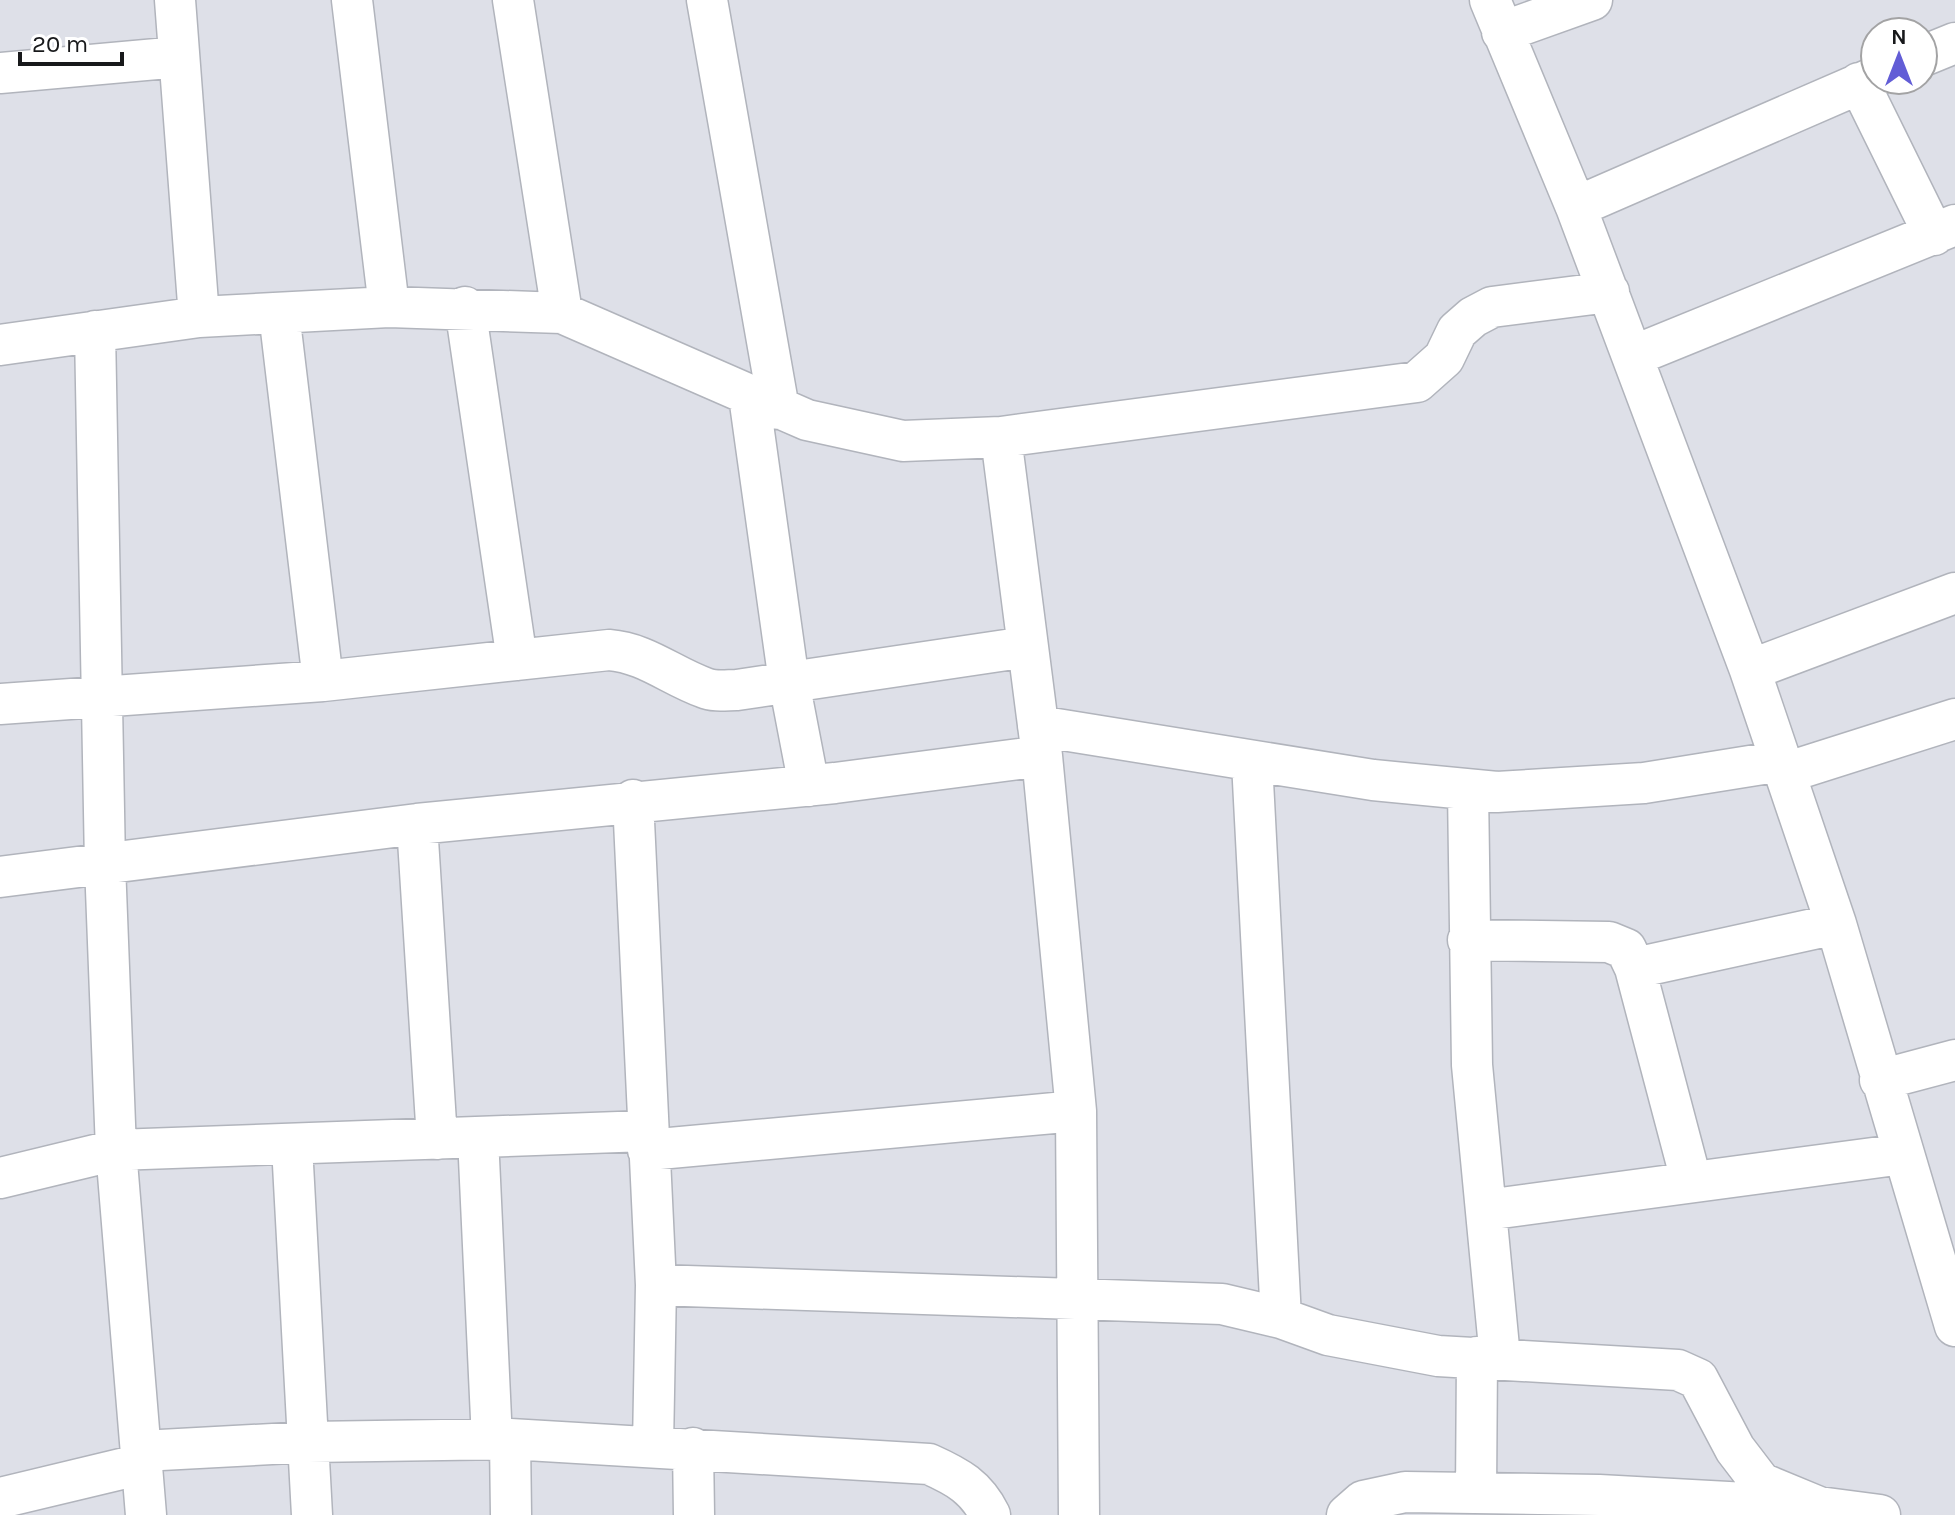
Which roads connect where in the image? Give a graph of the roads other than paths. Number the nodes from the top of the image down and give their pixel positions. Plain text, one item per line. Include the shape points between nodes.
1 (175, 0) edge
2 (352, 0) edge
3 (513, 0) edge
4 (707, 0) edge
5 (1592, 0) edge
6 (1496, 16) edge
7 (179, 57) junction
8 (0, 73) edge
9 (1859, 83) edge
10 (1875, 96) edge
11 (1576, 207) junction
12 (1945, 230) edge
13 (1609, 292) junction
14 (389, 307) junction
15 (465, 307) junction
16 (279, 313) junction
17 (562, 313) junction
18 (199, 317) junction
19 (95, 331) junction
20 (0, 345) edge
21 (1633, 356) junction
22 (764, 402) junction
23 (1001, 437) junction
24 (1955, 593) edge
25 (1027, 647) junction
26 (517, 660) junction
27 (1750, 670) junction
28 (323, 681) junction
29 (789, 682) junction
30 (104, 697) junction
31 (0, 704) edge
32 (1955, 719) edge
33 (1040, 741) junction
34 (1252, 762) junction
35 (1783, 767) junction
36 (809, 786) junction
37 (1468, 790) junction
38 (633, 800) junction
39 (417, 824) junction
40 (105, 864) junction
41 (0, 877) edge
42 (1836, 924) junction
43 (1468, 940) junction
44 (1635, 968) junction
45 (1955, 1060) edge
46 (1880, 1080) junction
47 (1076, 1111) junction
48 (478, 1137) junction
49 (437, 1139) junction
50 (647, 1140) junction
51 (292, 1146) junction
52 (116, 1150) junction
53 (1903, 1154) junction
54 (0, 1178) edge
55 (1691, 1180) junction
56 (1486, 1210) junction
57 (1948, 1274) edge
58 (656, 1285) junction
59 (1077, 1297) junction
60 (1281, 1318) junction
61 (1955, 1326) edge
62 (1488, 1358) junction
63 (501, 1440) junction
64 (309, 1442) junction
65 (653, 1446) junction
66 (693, 1448) junction
67 (142, 1457) junction
68 (1476, 1493) junction
69 (0, 1498) edge
70 (1600, 1505) edge
71 (1819, 1507) junction
72 (146, 1515) edge
73 (312, 1515) edge
74 (511, 1515) edge
75 (694, 1515) edge
76 (990, 1515) edge
77 (1079, 1515) edge
78 (1347, 1515) edge
79 (1880, 1515) edge

1 - 7 street
2 - 14 street
3 - 17 street
4 - 22 street
5 - 6 street
6 - 11 street
7 - 8 street
7 - 18 street
9 - 11 street
10 - 12 street
11 - 13 street
12 - 21 street
13 - 21 street
13 - 23 street via 1492,307 1457,331 1444,358 1417,382
14 - 15 street
14 - 16 street
15 - 17 street
15 - 26 street
16 - 18 street
16 - 28 street
17 - 22 street
18 - 19 street
19 - 20 street
19 - 30 street
21 - 27 street
22 - 23 street via 807,420 903,441
22 - 29 street
23 - 25 street
24 - 27 street
25 - 29 street
25 - 33 street
26 - 28 street
26 - 29 street via 609,650 650,660 708,690
27 - 35 street
28 - 30 street
29 - 36 street
30 - 31 street
30 - 40 street
32 - 35 street
33 - 34 street
33 - 36 street
33 - 47 street
34 - 37 street
34 - 60 street
35 - 37 street via 1644,783
35 - 42 street
36 - 38 street
37 - 43 street
38 - 39 street
38 - 50 street
39 - 40 street
39 - 49 street
40 - 41 street
40 - 52 street
42 - 44 street
42 - 46 street
43 - 44 street via 1609,942 1626,949
43 - 56 street via 1472,1065
44 - 55 street
45 - 46 street
46 - 53 street
47 - 50 street
47 - 59 street
48 - 49 street
48 - 50 street
48 - 63 street
49 - 51 street
50 - 58 street
51 - 52 street
51 - 64 street
52 - 54 street
52 - 67 street
53 - 55 street
53 - 57 street
55 - 56 street
56 - 62 street
57 - 61 street
58 - 59 street
58 - 65 street
59 - 60 street via 1222,1304
59 - 77 street
60 - 62 street via 1328,1335 1438,1356
62 - 68 street
62 - 71 street via 1678,1370 1698,1379 1735,1449 1761,1483
63 - 64 street
63 - 65 street
63 - 74 street
64 - 67 street
64 - 73 street
65 - 66 street
66 - 75 street
66 - 76 street via 929,1464 979,1493
67 - 69 street
67 - 72 street
68 - 70 street
68 - 78 street via 1379,1495
70 - 71 street
71 - 79 street

